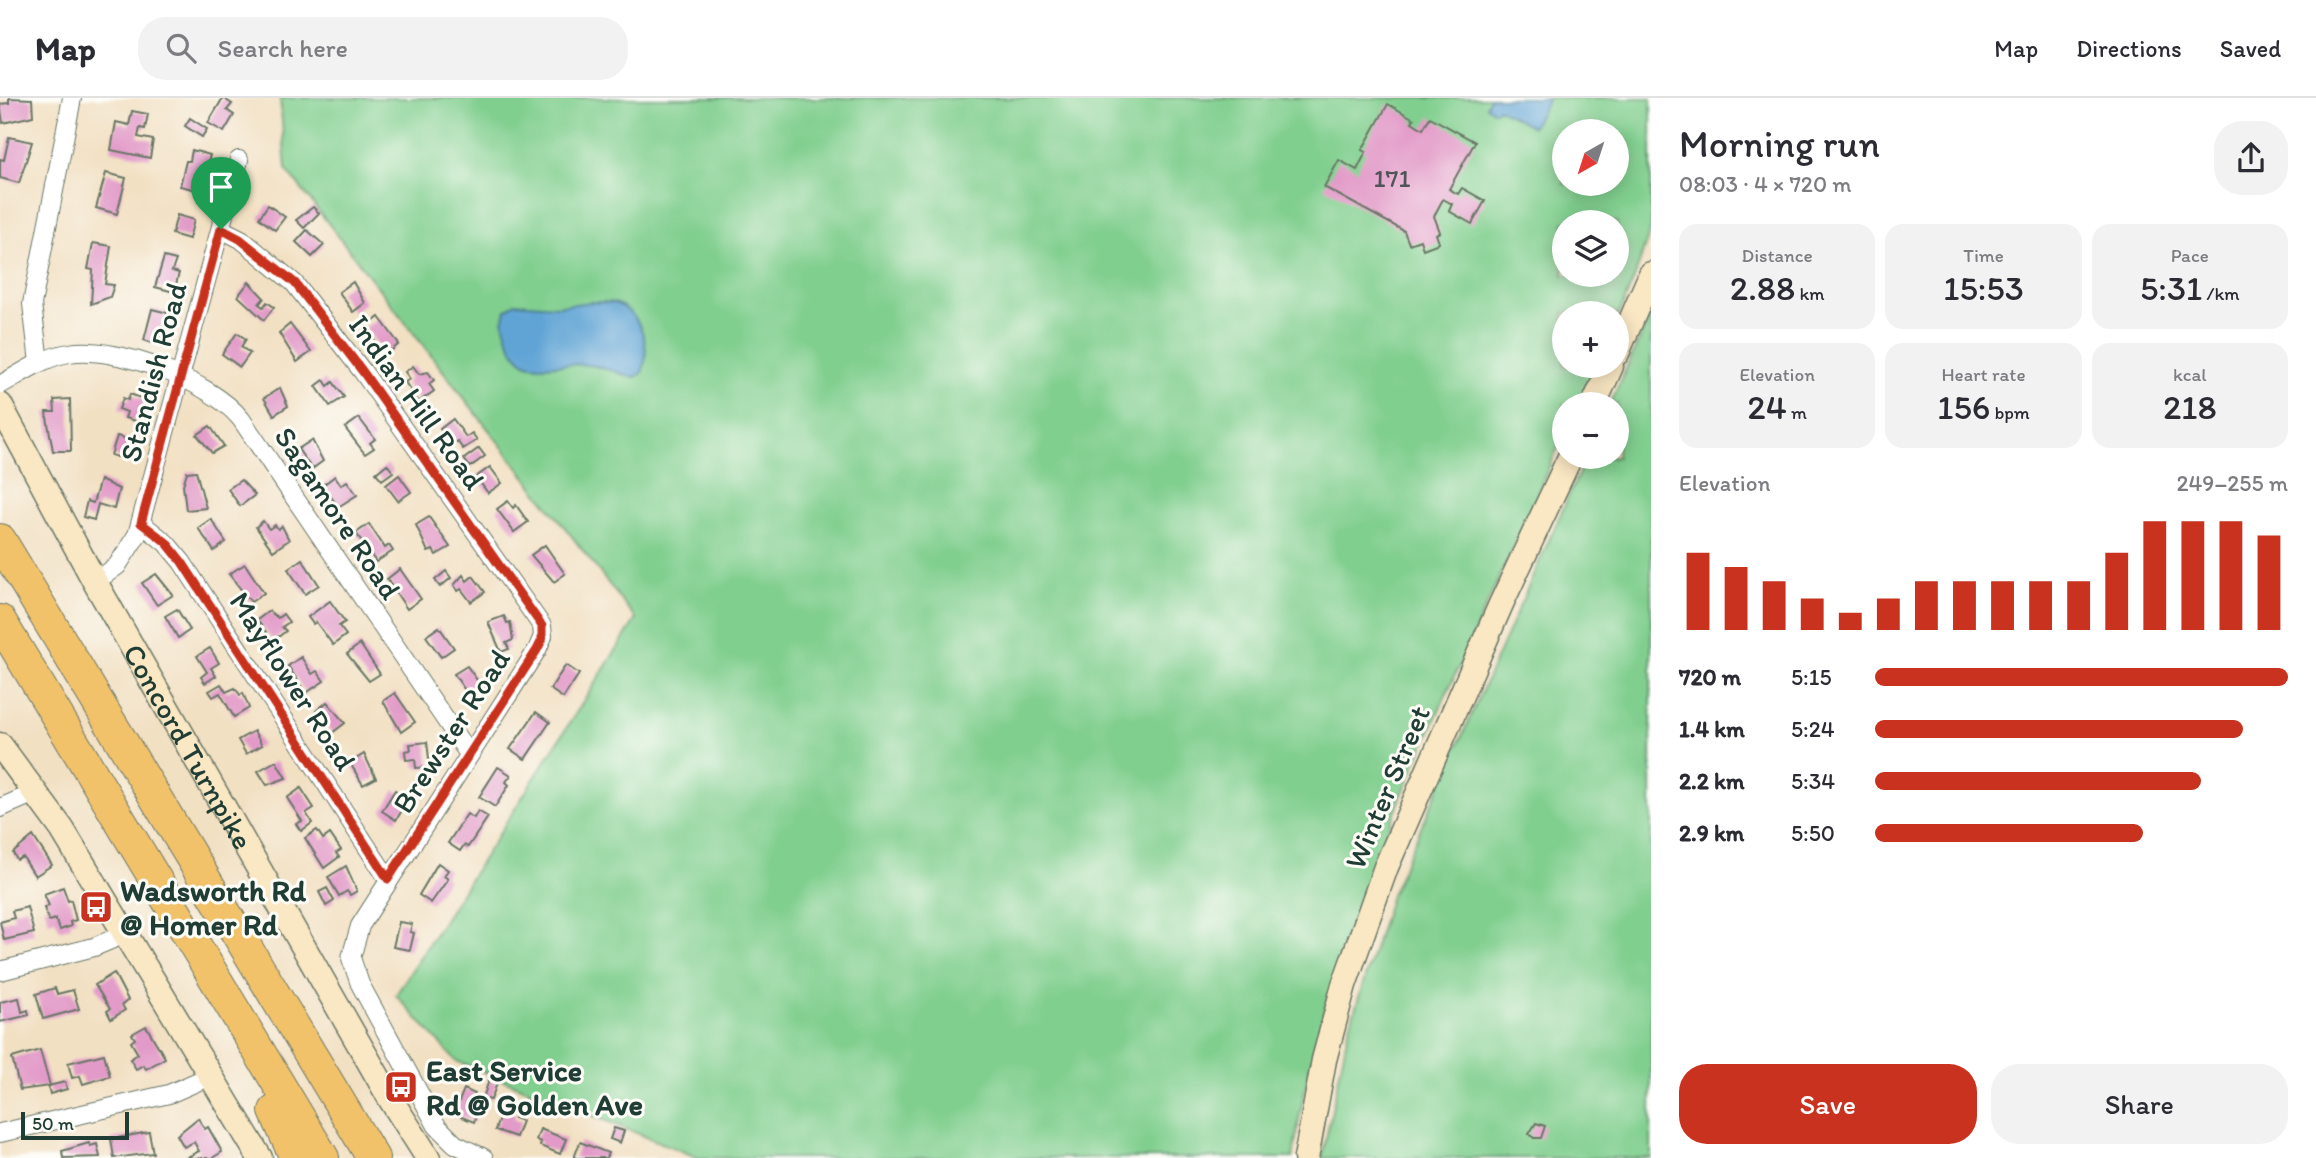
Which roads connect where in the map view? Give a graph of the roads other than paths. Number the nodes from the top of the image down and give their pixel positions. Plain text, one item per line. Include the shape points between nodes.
1 (72, 98) edge
2 (239, 160) dead end
3 (221, 229) junction
4 (1651, 274) edge
5 (1629, 325) edge
6 (39, 363) junction
7 (179, 376) junction
8 (0, 384) edge
9 (0, 405) edge
10 (1564, 469) edge
11 (141, 523) junction
12 (0, 540) edge
13 (94, 582) junction
14 (0, 621) edge
15 (543, 631) joint
16 (0, 745) edge
17 (468, 753) junction
18 (37, 792) junction
19 (0, 808) edge
20 (388, 879) junction
21 (125, 933) junction
22 (0, 971) edge
23 (242, 1024) junction
24 (210, 1076) junction
25 (0, 1133) edge
26 (461, 1154) edge
27 (260, 1158) edge
28 (296, 1158) edge
29 (323, 1158) edge
30 (373, 1158) edge
31 (428, 1158) edge
32 (484, 1158) edge
33 (1306, 1158) edge

1 - 6 street via 33,304
2 - 3 street, Standish Road
3 - 7 street, Standish Road
3 - 15 street, Indian Hill Road via 295,283 387,405 537,616
4 - 5 main road
6 - 7 street, Sagamore Road via 79,352 119,356
6 - 8 street, Sagamore Road
7 - 11 street, Standish Road
7 - 17 street, Sagamore Road via 220,397 241,419
9 - 13 main road, Concord Turnpike
10 - 33 main road, Winter Street via 1385,867 1344,985
11 - 13 street, Standish Road via 122,560
11 - 20 street, Mayflower Road via 182,562
12 - 30 highway, Concord Turnpike
13 - 31 main road, Concord Turnpike
14 - 23 highway
15 - 17 street, Brewster Road via 537,650
16 - 18 main road
17 - 20 street, Brewster Road
18 - 19 street
18 - 21 main road
20 - 26 street, Brewster Road via 357,933 352,964 434,1122
21 - 22 street via 94,947
21 - 24 main road
23 - 28 highway
23 - 29 highway
24 - 25 street via 169,1094
24 - 27 main road
26 - 32 street, Brewster Road

